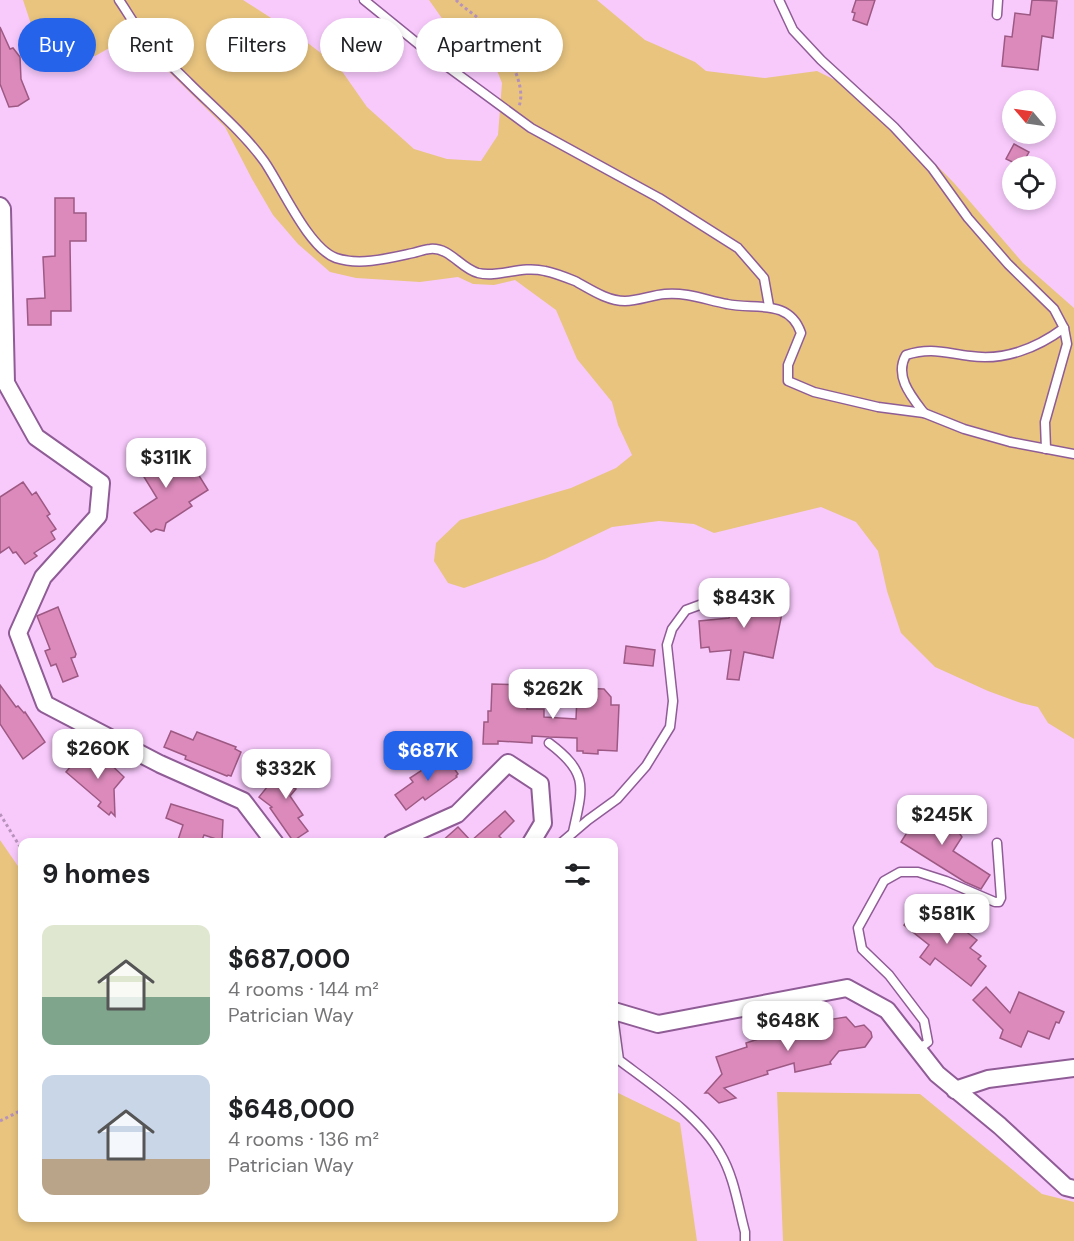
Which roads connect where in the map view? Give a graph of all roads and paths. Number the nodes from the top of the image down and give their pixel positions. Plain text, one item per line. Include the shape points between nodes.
1 (119, 0) edge
2 (364, 0) edge
3 (456, 0) edge
4 (779, 0) edge
5 (998, 0) edge
6 (998, 15) dead end
7 (513, 116) junction
8 (0, 206) edge
9 (769, 306) junction
10 (1065, 328) junction
11 (924, 412) junction
12 (1047, 448) junction
13 (1074, 454) edge
14 (705, 603) dead end
15 (549, 743) dead end
16 (0, 814) edge
17 (573, 832) junction
18 (271, 838) edge
19 (403, 838) edge
20 (534, 838) edge
21 (566, 838) edge
22 (18, 843) edge
23 (997, 843) dead end
24 (618, 1012) edge
25 (918, 1050) junction
26 (618, 1053) edge
27 (1074, 1068) edge
28 (956, 1090) junction
29 (18, 1112) edge
30 (0, 1121) edge
31 (1074, 1189) edge
32 (745, 1241) edge

1 - 9 lane via 139,30 259,155 298,219 335,258 384,259 431,249 442,251 480,273 543,270 613,300 686,293 731,305
2 - 7 lane
3 - 7 path via 485,24 516,72 522,90 521,103
4 - 10 lane via 793,30 932,168 988,241 1054,309
5 - 6 lane
7 - 9 lane via 659,198 738,248 764,278
8 - 18 street via 6,383 36,437 101,483 98,516 44,577 18,633 45,704 160,764 243,801
9 - 11 lane via 797,322 801,333 788,365 788,381 801,388 867,404
10 - 11 lane via 1023,351 994,358 940,350 906,355 901,364 902,376 910,395
10 - 12 lane via 1067,344 1045,422
11 - 12 lane via 964,429
12 - 13 lane
14 - 17 lane via 686,610 672,629 667,645 673,701 670,726 646,766 617,799
15 - 17 lane via 567,757 580,780
16 - 22 path
17 - 21 lane
19 - 20 street via 457,814 508,764 540,784 543,823
23 - 25 lane via 999,902 918,872 900,872 884,881 858,928 862,949 889,975 924,1021 928,1042
24 - 25 street via 658,1024 847,988 887,1010
25 - 28 street
26 - 32 lane via 619,1060 702,1127 721,1153 732,1179
27 - 28 street via 988,1079
28 - 31 street via 1066,1187
29 - 30 path

